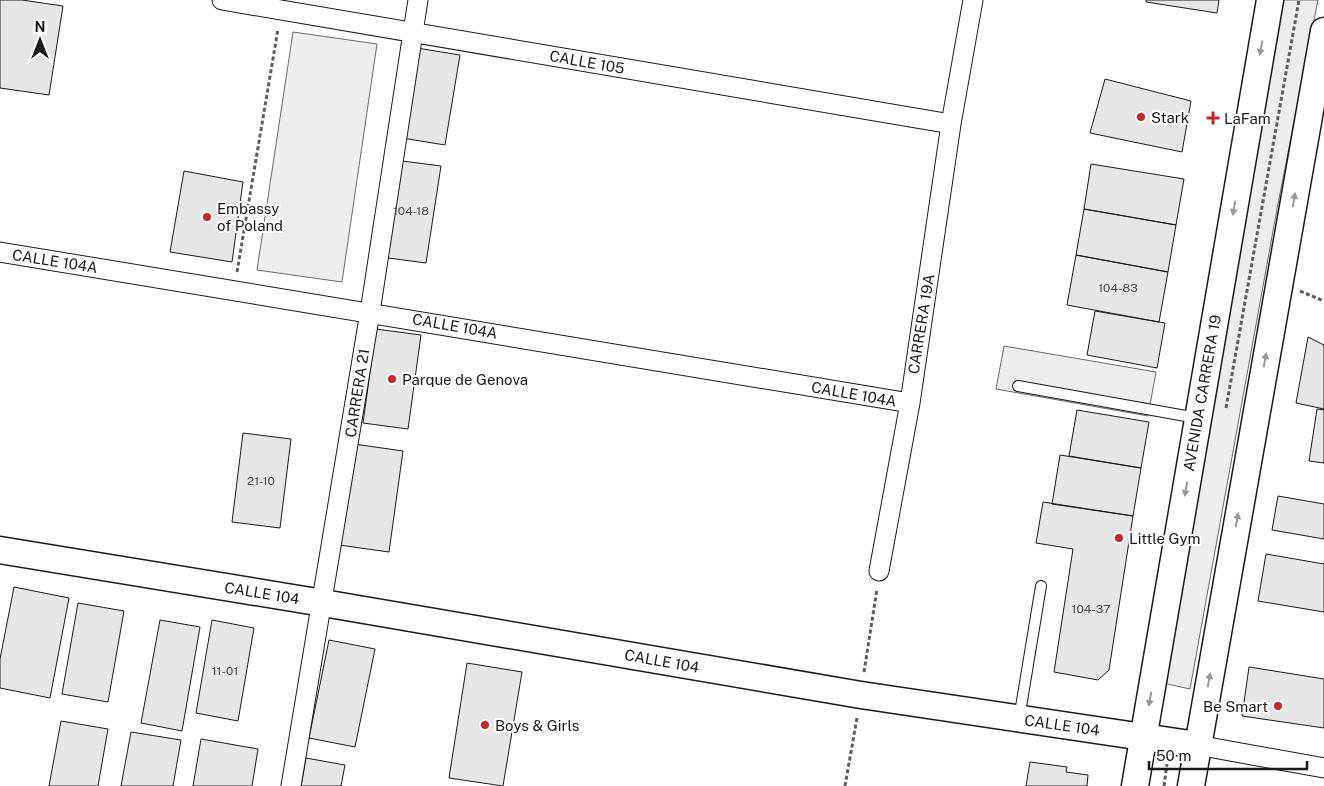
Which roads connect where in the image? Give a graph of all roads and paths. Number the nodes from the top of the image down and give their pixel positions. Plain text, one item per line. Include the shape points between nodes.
1 (222, 0) edge
2 (418, 0) edge
3 (973, 0) edge
4 (1270, 0) edge
5 (1299, 0) edge
6 (281, 10) junction
7 (1324, 31) edge
8 (413, 33) junction
9 (952, 124) junction
10 (0, 252) edge
11 (234, 290) junction
12 (370, 312) junction
13 (1018, 386) dead end
14 (910, 403) junction
15 (1225, 412) dead end
16 (1198, 418) junction
17 (0, 550) edge
18 (879, 571) joint
19 (1041, 586) dead end
20 (323, 603) junction
21 (863, 678) dead end
22 (858, 717) dead end
23 (1019, 720) junction
24 (1143, 736) junction
25 (1170, 741) junction
26 (1197, 745) junction
27 (1324, 768) edge
28 (291, 786) edge
29 (845, 786) edge
30 (1135, 786) edge
31 (1164, 786) edge
32 (1190, 786) edge

1 - 6 street, CALLE 105
2 - 8 street, CARRERA 21
3 - 9 street, CARRERA 19A
4 -> 16 main road, AVENIDA CARRERA 19
5 - 15 path
6 - 8 street, CALLE 105
6 - 11 path
26 -> 7 main road
8 - 9 street, CALLE 105
8 - 12 street, CARRERA 21
9 - 14 street, CARRERA 19A
10 - 11 street, CALLE 104A
11 - 12 street, CALLE 104A
12 - 14 street, CALLE 104A
12 - 20 street, CARRERA 21
13 - 16 lane
14 - 18 street, CARRERA 19A
16 -> 24 main road, AVENIDA CARRERA 19
17 - 20 main road, CALLE 104
18 - 21 path
19 - 23 lane
20 - 23 main road, CALLE 104
20 - 28 street, CARRERA 21
22 - 29 path
23 - 24 main road, CALLE 104
24 - 25 main road, CALLE 104
24 - 30 main road, AVENIDA CARRERA 19
25 - 26 main road, CALLE 104
25 - 31 path
26 - 27 street, CALLE 104
26 - 32 main road

